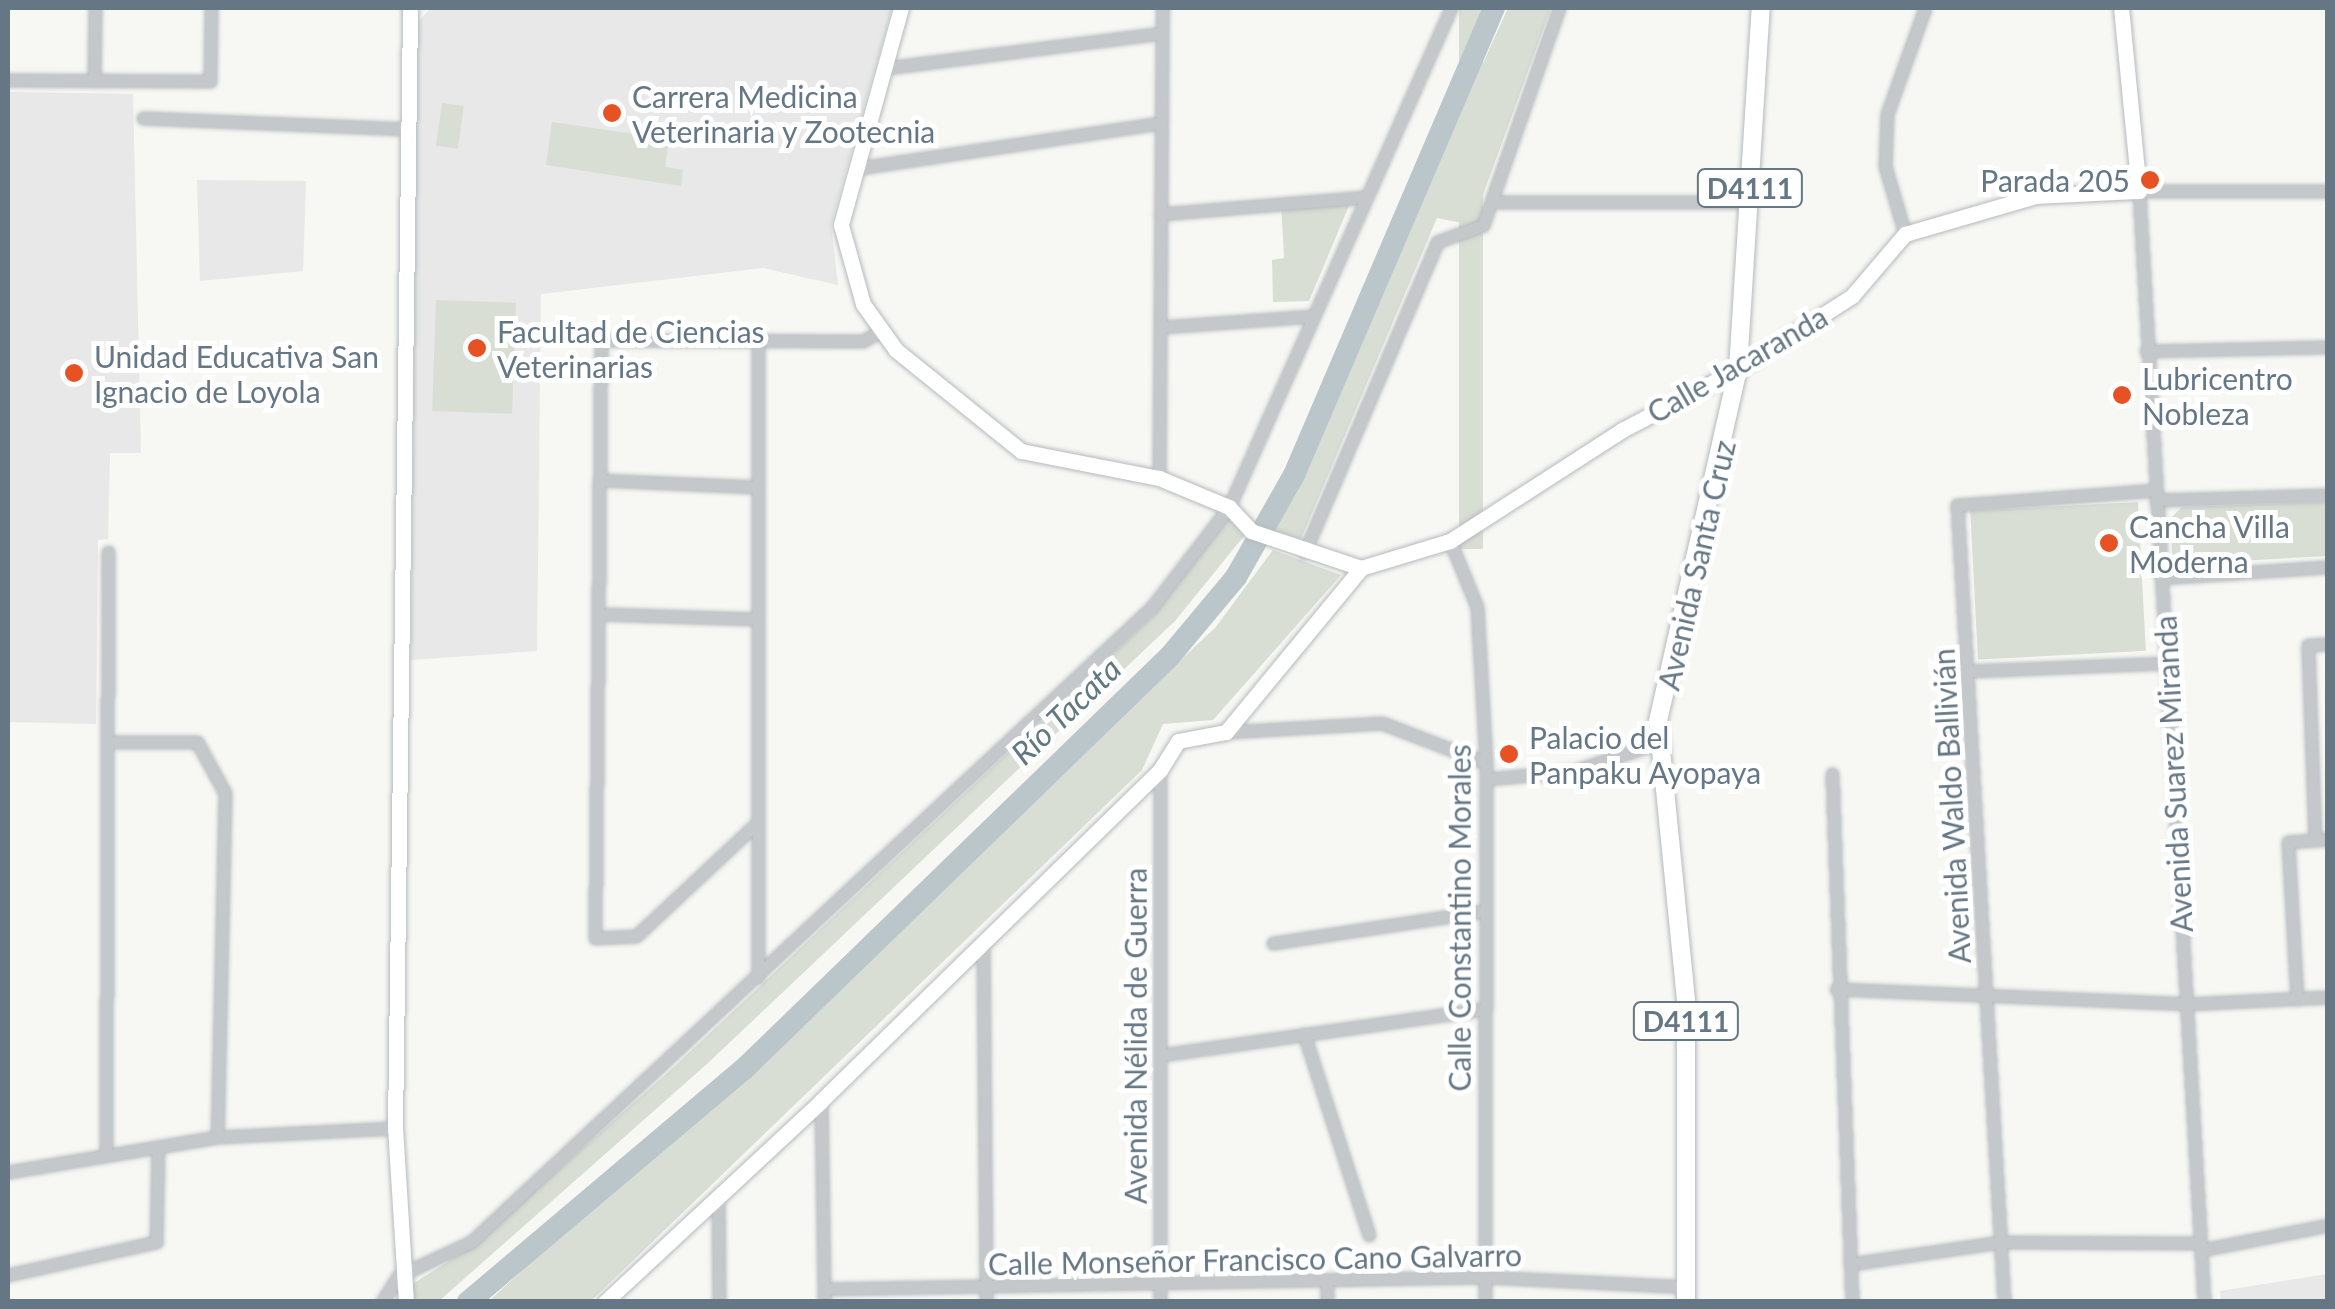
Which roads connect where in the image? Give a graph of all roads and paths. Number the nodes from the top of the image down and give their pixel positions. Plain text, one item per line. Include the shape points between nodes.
1 (95, 8) edge
2 (211, 8) edge
3 (410, 8) edge
4 (902, 8) edge
5 (1162, 8) edge
6 (1451, 8) edge
7 (1558, 8) edge
8 (1761, 8) edge
9 (1924, 8) edge
10 (2121, 8) edge
11 (1162, 33) junction
12 (886, 68) junction
13 (8, 80) edge
14 (94, 80) junction
15 (143, 118) dead end
16 (1161, 124) junction
17 (409, 129) junction
18 (859, 168) junction
19 (2138, 191) junction
20 (2328, 191) edge
21 (1366, 197) junction
22 (1493, 202) junction
23 (1750, 202) junction
24 (1160, 214) junction
25 (1905, 234) junction
26 (1312, 316) junction
27 (1160, 326) junction
28 (882, 330) junction
29 (758, 340) junction
30 (2328, 347) edge
31 (2146, 351) junction
32 (1738, 369) junction
33 (1159, 478) junction
34 (598, 480) junction
35 (758, 487) junction
36 (2156, 495) junction
37 (2328, 495) edge
38 (1229, 506) junction
39 (1450, 541) junction
40 (108, 552) dead end
41 (1304, 553) junction
42 (2328, 567) edge
43 (1361, 568) junction
44 (2161, 578) junction
45 (598, 614) junction
46 (758, 619) junction
47 (2328, 644) edge
48 (2165, 663) junction
49 (1968, 671) junction
50 (1226, 732) junction
51 (108, 742) junction
52 (1660, 742) junction
53 (1486, 763) junction
54 (1160, 770) junction
55 (1832, 774) dead end
56 (1486, 779) junction
57 (758, 822) junction
58 (2321, 840) edge
59 (1485, 911) junction
60 (983, 937) junction
61 (1273, 943) dead end
62 (758, 976) junction
63 (1836, 990) junction
64 (1986, 990) junction
65 (2328, 997) edge
66 (2297, 1000) junction
67 (2187, 1004) junction
68 (1484, 1009) junction
69 (1304, 1034) junction
70 (1161, 1055) junction
71 (821, 1102) junction
72 (395, 1128) junction
73 (217, 1137) junction
74 (158, 1147) junction
75 (106, 1155) junction
76 (8, 1172) edge
77 (718, 1196) junction
78 (2328, 1225) edge
79 (1370, 1235) dead end
80 (2001, 1242) junction
81 (2200, 1247) junction
82 (1850, 1264) junction
83 (8, 1275) edge
84 (398, 1276) junction
85 (1485, 1277) junction
86 (1327, 1281) junction
87 (1160, 1284) junction
88 (986, 1287) junction
89 (1686, 1294) edge
90 (824, 1295) edge
91 (382, 1302) edge
92 (406, 1302) edge
93 (605, 1302) edge
94 (720, 1302) edge
95 (986, 1302) edge
96 (1160, 1302) edge
97 (1327, 1302) edge
98 (1485, 1302) edge
99 (1852, 1302) edge
100 (2004, 1302) edge
101 (2204, 1302) edge

1 - 14 street
2 - 14 street via 210,81
3 - 17 street
4 - 12 street
5 - 11 street
6 - 21 street
7 - 22 street
8 - 23 main road, Avenida Santa Cruz / D4111
9 - 25 street via 1887,114 1886,166
10 - 19 street, Avenida Suarez Miranda
11 - 12 street
11 - 16 street
12 - 18 street
13 - 14 street
15 - 17 street
16 - 18 street
16 - 24 street
17 - 72 street
18 - 28 street via 841,226 849,272
19 - 20 street
19 - 25 street via 2036,196
19 - 31 street, Avenida Suarez Miranda
21 - 24 street
21 - 26 street
22 - 23 street
22 - 41 street via 1483,225 1438,242
23 - 32 main road, Avenida Santa Cruz / D4111
24 - 27 street
25 - 32 street, Calle Jacaranda via 1852,296
26 - 27 street
26 - 38 street
27 - 33 street
28 - 29 street via 863,341
28 - 33 street via 1021,452
29 - 34 street via 602,340
29 - 35 street
30 - 31 street
31 - 36 street, Avenida Suarez Miranda
32 - 39 street, Calle Jacaranda via 1622,430
32 - 52 main road, Avenida Santa Cruz / D4111
33 - 38 street
34 - 35 street
34 - 45 street
35 - 46 street
36 - 37 street
36 - 44 street, Avenida Suarez Miranda
36 - 49 street, Avenida Waldo Ballivián via 1957,505
38 - 41 street via 1259,535
38 - 62 street via 1152,608
39 - 43 street, Calle Jacaranda
39 - 53 street, Calle Constantino Morales via 1477,608
40 - 51 street
41 - 43 street
42 - 44 street
43 - 50 street
44 - 48 street, Avenida Suarez Miranda
45 - 46 street
45 - 57 street via 595,938 636,936
46 - 57 street
47 - 58 street via 2308,645
48 - 49 street
48 - 67 street, Avenida Suarez Miranda
49 - 64 street, Avenida Waldo Ballivián
50 - 53 street via 1382,723
50 - 54 street via 1178,741
51 - 73 street via 197,742 225,793
51 - 75 street
52 - 56 street via 1574,771
52 - 89 main road, Avenida Santa Cruz / D4111 via 1686,1000
53 - 56 street, Calle Constantino Morales
54 - 60 street
54 - 70 street, Avenida Nélida de Guerra
55 - 63 street
56 - 59 street, Calle Constantino Morales
57 - 62 street
58 - 66 street via 2288,842
59 - 61 street
59 - 68 street, Calle Constantino Morales
60 - 71 street
60 - 88 street
62 - 84 street via 471,1242
63 - 64 street
63 - 82 street
64 - 67 street
64 - 80 street, Avenida Waldo Ballivián
65 - 66 street
66 - 67 street
67 - 81 street, Avenida Suarez Miranda
68 - 69 street
68 - 85 street, Calle Constantino Morales
69 - 70 street
69 - 79 street
70 - 87 street, Avenida Nélida de Guerra
71 - 77 street
71 - 90 street
72 - 73 street
72 - 84 street
73 - 74 street
74 - 75 street
74 - 83 street via 156,1242 140,1252
75 - 76 street
77 - 93 street
77 - 94 street
78 - 81 street
80 - 81 street
80 - 82 street
80 - 100 street, Avenida Waldo Ballivián
81 - 101 street, Avenida Suarez Miranda
82 - 99 street
84 - 91 street
84 - 92 street
85 - 86 street, Calle Monseñor Francisco Cano Galvarro
85 - 89 street, Calle Monseñor Francisco Cano Galvarro
85 - 98 street, Calle Constantino Morales
86 - 87 street, Calle Monseñor Francisco Cano Galvarro
86 - 97 street
87 - 88 street, Calle Monseñor Francisco Cano Galvarro
87 - 96 street, Avenida Nélida de Guerra
88 - 90 street, Calle Monseñor Francisco Cano Galvarro
88 - 95 street

